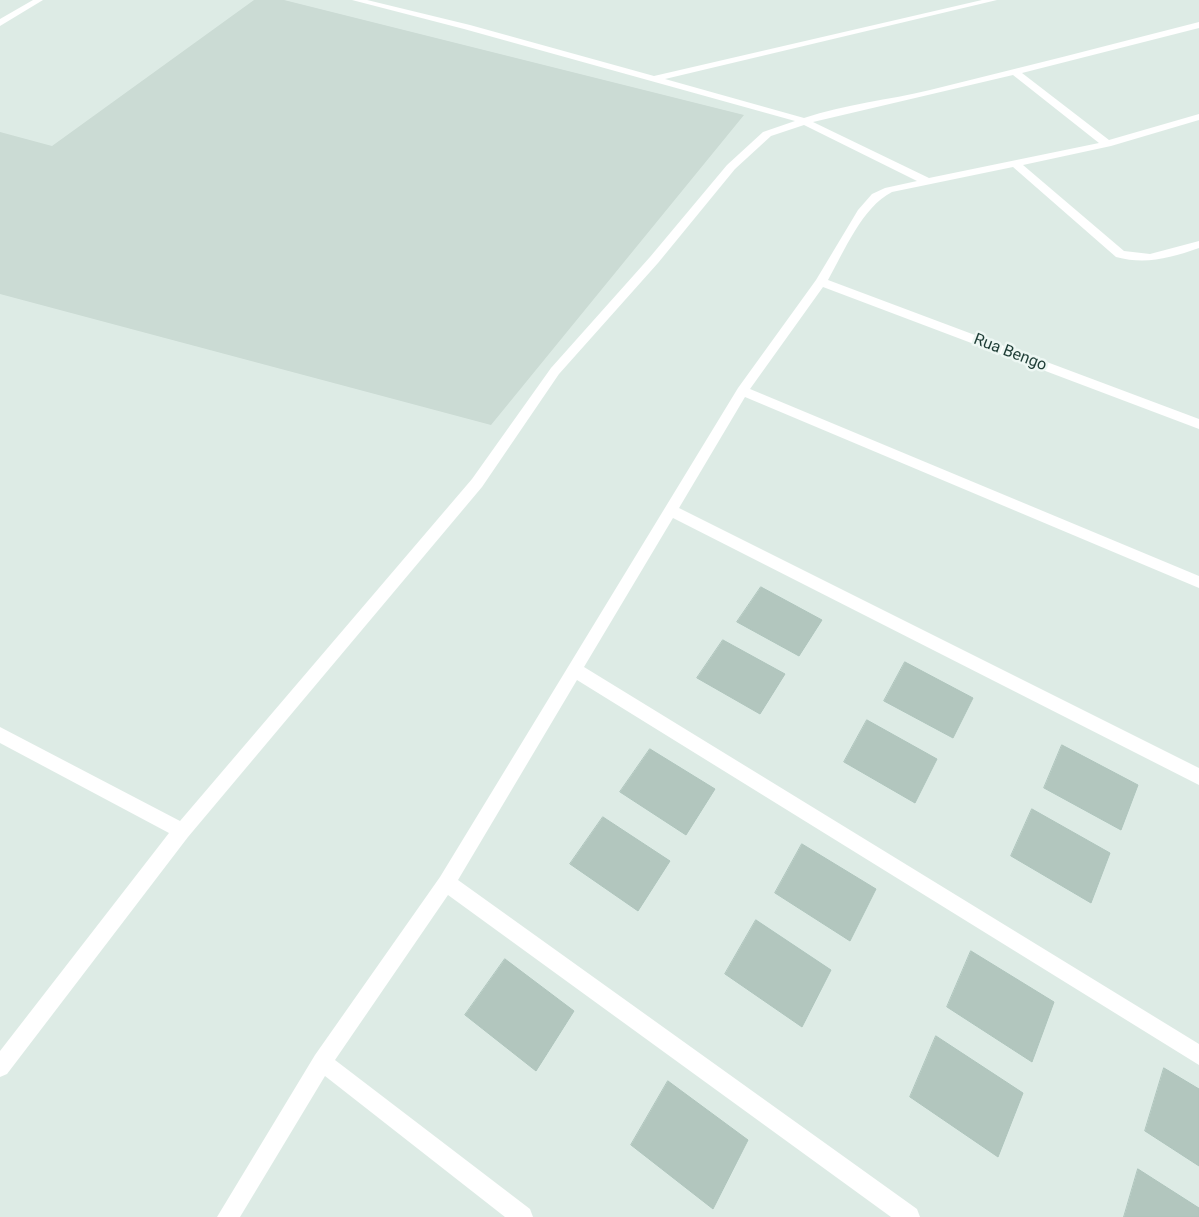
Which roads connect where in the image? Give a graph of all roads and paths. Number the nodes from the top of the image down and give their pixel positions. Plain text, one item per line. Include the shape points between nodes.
1 (40, 0) edge
2 (356, 0) edge
3 (993, 0) edge
4 (372, 2) edge
5 (0, 23) edge
6 (1199, 25) edge
7 (1015, 72) junction
8 (653, 79) junction
9 (1199, 117) edge
10 (804, 121) junction
11 (1107, 144) junction
12 (1016, 164) junction
13 (928, 182) junction
14 (1199, 244) edge
15 (821, 282) junction
16 (742, 391) junction
17 (1199, 424) edge
18 (669, 510) junction
19 (1199, 582) edge
20 (576, 670) junction
21 (0, 735) edge
22 (1199, 777) edge
23 (182, 831) junction
24 (446, 882) junction
25 (1199, 1055) edge
26 (322, 1062) junction
27 (0, 1067) edge
28 (228, 1217) edge
29 (522, 1217) edge
30 (909, 1217) edge

1 - 5 street
2 - 4 street
3 - 8 street
4 - 8 street
6 - 7 street
7 - 10 street
7 - 11 street
8 - 10 street
9 - 11 street
10 - 13 street
10 - 23 street via 768,134 731,167 555,371 477,483
11 - 12 street
12 - 13 street
12 - 14 street via 1120,254 1131,258 1154,258
13 - 15 street via 876,196 863,210
15 - 16 street
15 - 17 street, Rua Bengo
16 - 18 street
16 - 19 street
18 - 20 street
18 - 22 street
20 - 24 street
20 - 25 street
21 - 23 street
23 - 27 street
24 - 26 street
24 - 30 street
26 - 28 street
26 - 29 street

